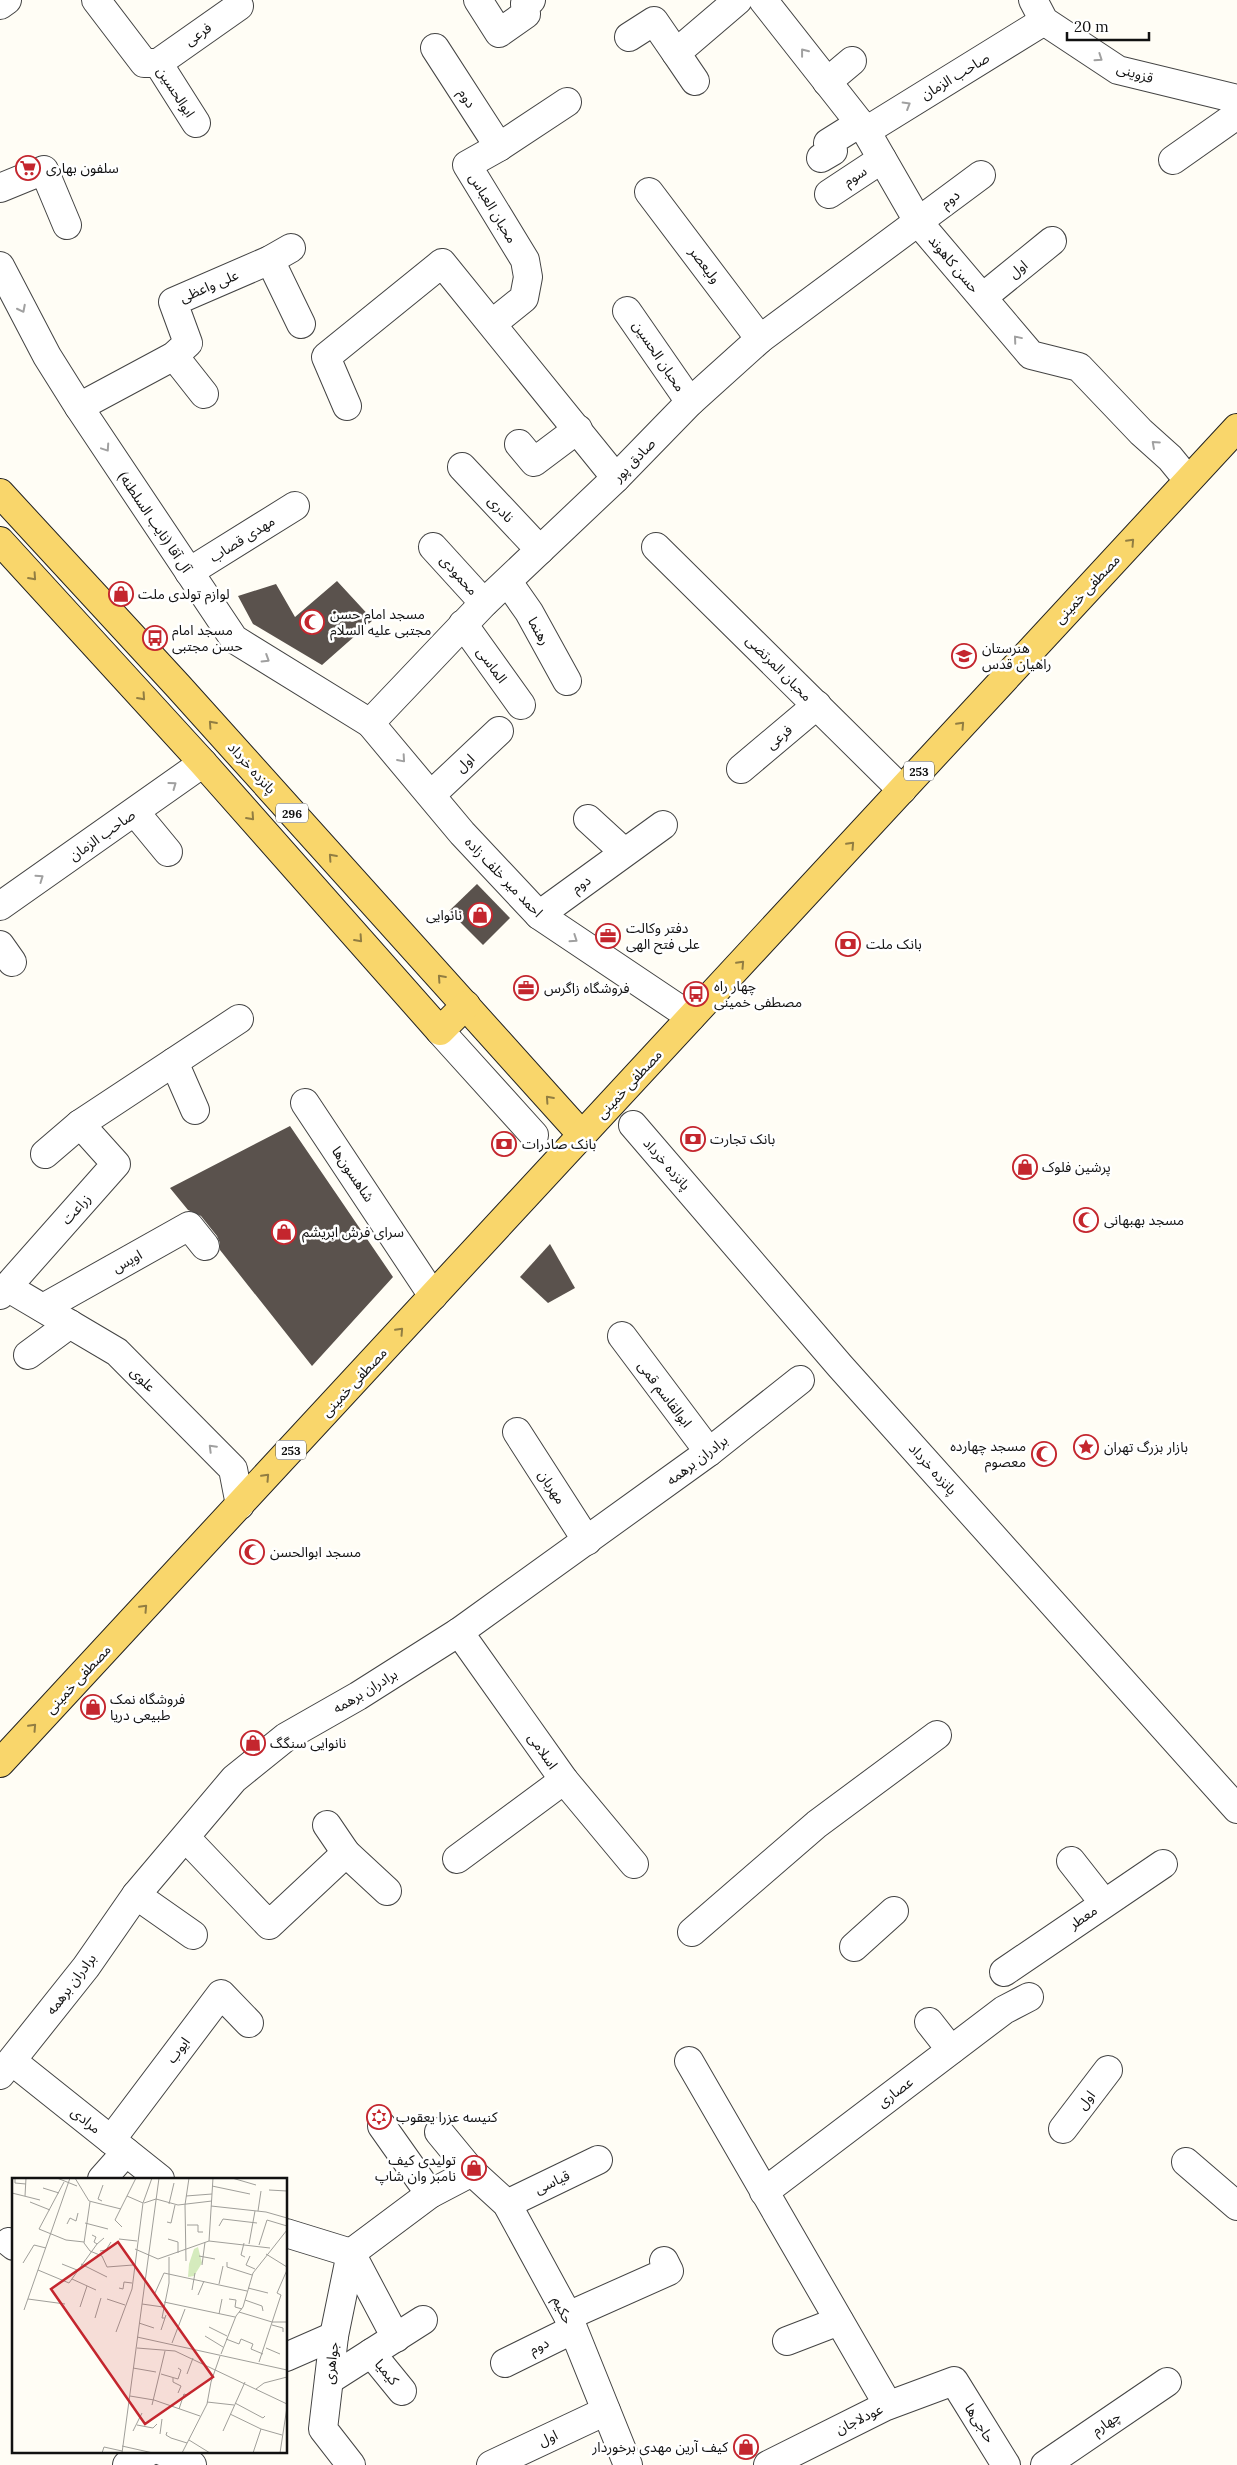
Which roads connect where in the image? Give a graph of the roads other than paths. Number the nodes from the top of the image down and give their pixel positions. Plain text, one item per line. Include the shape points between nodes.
1 (7, 0) edge
2 (96, 0) edge
3 (478, 0) edge
4 (530, 0) edge
5 (738, 0) edge
6 (763, 0) edge
7 (0, 5) edge
8 (239, 6) dead end
9 (1039, 11) edge
10 (629, 37) dead end
11 (435, 48) dead end
12 (676, 53) junction
13 (852, 61) dead end
14 (158, 63) junction
15 (694, 81) dead end
16 (827, 82) junction
17 (1237, 99) edge
18 (567, 102) dead end
19 (1237, 115) edge
20 (196, 123) dead end
21 (863, 127) junction
22 (498, 147) junction
23 (821, 158) dead end
24 (882, 159) junction
25 (1173, 160) dead end
26 (981, 175) dead end
27 (0, 188) edge
28 (649, 192) dead end
29 (829, 194) dead end
30 (920, 223) junction
31 (67, 225) dead end
32 (1052, 241) dead end
33 (0, 266) edge
34 (983, 297) junction
35 (627, 311) dead end
36 (493, 323) junction
37 (301, 324) dead end
38 (760, 339) junction
39 (174, 356) junction
40 (204, 394) dead end
41 (690, 402) junction
42 (348, 406) dead end
43 (78, 408) junction
44 (1237, 428) edge
45 (578, 429) junction
46 (519, 444) dead end
47 (462, 467) dead end
48 (616, 478) junction
49 (1188, 480) junction
50 (0, 493) edge
51 (295, 506) dead end
52 (33, 528) junction
53 (5, 546) edge
54 (433, 547) dead end
55 (656, 547) dead end
56 (540, 550) junction
57 (189, 572) junction
58 (508, 582) junction
59 (484, 603) junction
60 (463, 624) junction
61 (567, 681) dead end
62 (521, 705) dead end
63 (817, 705) junction
64 (370, 722) junction
65 (499, 731) dead end
66 (203, 763) junction
67 (741, 769) dead end
68 (902, 790) junction
69 (432, 794) junction
70 (135, 812) junction
71 (588, 819) dead end
72 (663, 825) dead end
73 (168, 852) dead end
74 (624, 852) junction
75 (0, 906) edge
76 (538, 915) junction
77 (466, 1005) junction
78 (691, 1017) junction
79 (239, 1019) dead end
80 (440, 1030) junction
81 (174, 1062) junction
82 (305, 1103) dead end
83 (195, 1110) dead end
84 (80, 1124) junction
85 (633, 1125) dead end
86 (534, 1135) dead end
87 (582, 1136) junction
88 (45, 1154) dead end
89 (205, 1246) dead end
90 (4, 1291) edge
91 (433, 1296) junction
92 (44, 1308) junction
93 (70, 1324) junction
94 (622, 1336) dead end
95 (28, 1355) dead end
96 (800, 1380) dead end
97 (517, 1432) dead end
98 (709, 1452) junction
99 (240, 1505) junction
100 (587, 1541) junction
101 (459, 1632) junction
102 (937, 1735) dead end
103 (0, 1763) edge
104 (564, 1780) junction
105 (1237, 1809) edge
106 (327, 1825) dead end
107 (186, 1838) junction
108 (346, 1853) junction
109 (457, 1859) dead end
110 (1071, 1862) dead end
111 (634, 1864) dead end
112 (1163, 1864) dead end
113 (387, 1891) dead end
114 (136, 1895) junction
115 (1104, 1903) junction
116 (894, 1911) dead end
117 (692, 1932) dead end
118 (193, 1935) dead end
119 (854, 1947) dead end
120 (1004, 1972) dead end
121 (1029, 1997) dead end
122 (929, 2022) dead end
123 (250, 2023) dead end
124 (951, 2050) junction
125 (689, 2061) dead end
126 (6, 2068) edge
127 (1108, 2070) dead end
128 (382, 2126) dead end
129 (1063, 2129) dead end
130 (439, 2132) dead end
131 (118, 2146) junction
132 (598, 2160) dead end
133 (1186, 2162) dead end
134 (472, 2172) junction
135 (102, 2178) edge
136 (159, 2178) edge
137 (764, 2192) junction
138 (430, 2194) junction
139 (506, 2204) junction
140 (1237, 2206) edge
141 (288, 2234) edge
142 (351, 2253) junction
143 (664, 2261) dead end
144 (423, 2320) dead end
145 (840, 2321) junction
146 (570, 2323) junction
147 (334, 2336) junction
148 (396, 2338) junction
149 (786, 2341) dead end
150 (371, 2353) junction
151 (288, 2356) edge
152 (506, 2363) dead end
153 (329, 2380) junction
154 (954, 2381) joint
155 (1167, 2382) dead end
156 (402, 2391) dead end
157 (888, 2405) junction
158 (606, 2411) junction
159 (148, 2452) edge
160 (164, 2452) edge
161 (127, 2465) edge
162 (192, 2465) edge
163 (351, 2465) edge
164 (491, 2465) edge
165 (628, 2465) edge
166 (768, 2465) edge
167 (1006, 2465) edge
168 (1045, 2465) edge

1 - 7 street
2 - 14 street, ابوالحسین via 144,63
3 - 4 street via 498,33 526,14 525,4
5 - 12 street
16 -> 6 street, حسن کاهوند
8 - 14 street, فرعی
9 -> 17 street, قزوینی via 1118,70
21 -> 9 street, صاحب الزمان
10 - 12 street via 654,21
11 - 22 street, دوم
12 - 15 street
13 - 16 street
14 - 20 street, ابوالحسین
16 - 21 street, حسن کاهوند
18 - 22 street, محبان العباس
19 - 25 street
21 - 23 street, صاحب الزمان via 828,143 833,151
21 - 24 street, حسن کاهوند
22 - 36 street, محبان العباس via 466,165 524,260 528,277 524,298
24 - 29 street, سوم
24 - 30 street, حسن کاهوند
26 - 30 street, دوم
27 - 31 street via 44,170
28 - 38 street, ولیعصر
30 - 34 street, حسن کاهوند
30 - 38 street, صادق پور
32 - 34 street, اول
33 -> 43 street, آل آقا (نایب السلطنه)
49 -> 34 street, حسن کاهوند via 1079,367 1031,355
35 - 41 street, محبان الحسین
36 - 42 street via 442,262 326,357
36 - 45 street
37 - 39 street, علی واعظی via 281,254 173,302 188,343
38 - 41 street, صادق پور
39 - 40 street
39 - 43 street, علی واعظی
41 - 48 street, صادق پور
43 -> 57 street, آل آقا (نایب السلطنه)
44 - 49 main road, مصطفی خمینی / 253
45 - 46 street via 534,462
45 - 48 street
47 - 56 street, نادری
48 - 56 street, صادق پور
68 -> 49 main road, مصطفی خمینی / 253
50 - 52 main road, پانزده خرداد / 296
51 - 57 street, مهدی قصاب
52 - 53 main road via 35,539 32,548 19,553
77 -> 52 main road, پانزده خرداد / 296
53 -> 66 main road, 296
54 - 59 street, محمودی
55 - 63 street, محبان المرتضی
56 - 58 street, صادق پور
57 -> 64 street, آل آقا (نایب السلطنه) via 234,639
58 - 59 street, صادق پور
58 - 61 street, رهنما via 529,612
59 - 60 street, صادق پور
60 - 62 street, الماسی
60 - 64 street, صادق پور
63 - 67 street, فرعی
63 - 68 street, محبان المرتضی
64 -> 69 street, احمد میر خلف زاده
65 - 69 street, اول
70 -> 66 street, صاحب الزمان
66 -> 80 main road, 296
78 -> 68 main road, مصطفی خمینی / 253
69 - 76 street, احمد میر خلف زاده via 462,833
70 - 73 street
75 -> 70 street, صاحب الزمان
71 - 74 street
72 - 74 street, دوم
74 - 76 street, دوم
76 -> 78 street, احمد میر خلف زاده
77 - 80 main road
87 -> 77 main road, پانزده خرداد / 296
78 - 87 main road, مصطفی خمینی / 253
79 - 81 street
80 - 86 street
81 - 83 street
81 - 84 street
82 - 91 street, شاهسون‌ها
84 - 88 street
84 - 90 street, زراعت via 116,1164
85 - 105 street, پانزده خرداد via 840,1366
87 - 91 main road, مصطفی خمینی / 253
89 - 92 street, اویس via 189,1226
90 - 92 street, علوی
99 -> 91 main road, مصطفی خمینی / 253
92 - 93 street, علوی
93 - 95 street
99 -> 93 street, علوی via 233,1469 116,1352
94 - 98 street, ابوالقاسم قمی
96 - 98 street, برادران برهمه
97 - 100 street, مهربان
98 - 100 street, برادران برهمه
103 -> 99 main road, مصطفی خمینی / 253
100 - 101 street, برادران برهمه
101 - 104 street, اسلامی
101 - 107 street, برادران برهمه via 286,1737 234,1779
102 - 117 street via 816,1824
104 - 109 street
104 - 111 street, اسلامی
106 - 108 street
107 - 108 street via 269,1925
107 - 114 street, برادران برهمه
108 - 113 street
110 - 115 street
112 - 115 street, معطر
114 - 118 street
114 - 126 street, برادران برهمه via 86,1967
115 - 120 street, معطر
116 - 119 street
121 - 124 street, عصاری via 1004,2010
122 - 124 street
123 - 131 street, ایوب via 221,1994
124 - 137 street, عصاری
125 - 137 street
126 - 131 street, مرادی
127 - 129 street, اول
128 - 138 street
130 - 134 street, حکیم
131 - 135 street
131 - 136 street, مرادی
132 - 139 street, قیاسی
133 - 140 street
134 - 138 street
134 - 139 street, حکیم
137 - 145 street
138 - 142 street
139 - 146 street, حکیم
141 - 142 street
142 - 147 street, جواهری
142 - 148 street
143 - 146 street, دوم via 670,2272
144 - 148 street
145 - 149 street
145 - 157 street
146 - 152 street, دوم
146 - 158 street, حکیم
147 - 151 street
147 - 153 street, جواهری
148 - 150 street
150 - 153 street
150 - 156 street, کیمیا
153 - 163 street, جواهری via 323,2429
154 - 157 street, عودلاجان
154 - 167 street, حاجی‌ها
155 - 168 street, چهارم
157 - 166 street, عودلاجان
158 - 164 street, اول
158 - 165 street, حکیم
159 - 161 street
160 - 162 street

